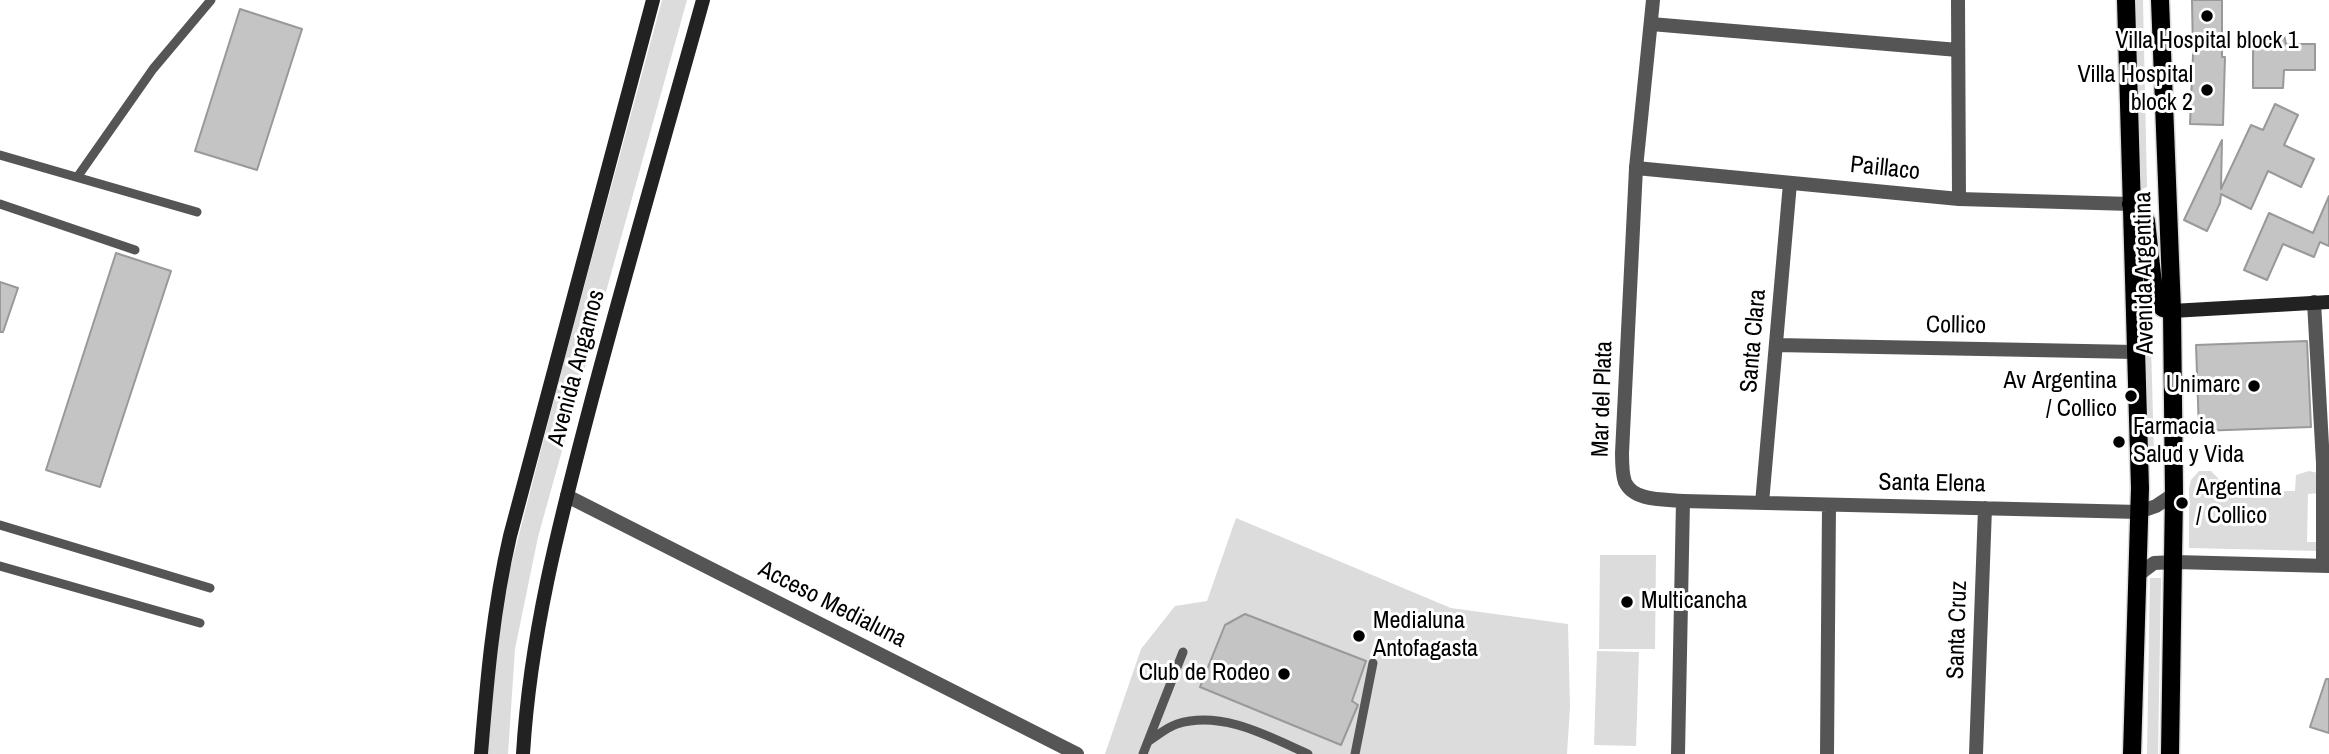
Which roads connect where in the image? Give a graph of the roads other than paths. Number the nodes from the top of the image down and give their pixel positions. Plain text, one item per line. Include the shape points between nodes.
1 (211, 0) edge
2 (653, 0) edge
3 (703, 0) edge
4 (1653, 0) edge
5 (1958, 0) edge
6 (2126, 0) edge
7 (2160, 0) edge
8 (1651, 24) junction
9 (1958, 50) junction
10 (0, 155) edge
11 (1636, 168) junction
12 (78, 176) junction
13 (1790, 183) junction
14 (1959, 199) junction
15 (0, 204) edge
16 (2131, 204) junction
17 (197, 212) dead end
18 (135, 250) dead end
19 (2322, 302) edge
20 (2172, 311) junction
21 (1776, 345) junction
22 (2135, 352) junction
23 (2174, 494) junction
24 (566, 496) junction
25 (1683, 501) junction
26 (1762, 503) junction
27 (1829, 505) junction
28 (1985, 508) junction
29 (2139, 512) junction
30 (0, 525) edge
31 (2175, 562) junction
32 (0, 566) edge
33 (2326, 566) edge
34 (2137, 575) junction
35 (210, 588) dead end
36 (200, 623) dead end
37 (1183, 652) dead end
38 (1373, 663) dead end
39 (1149, 741) junction
40 (481, 754) edge
41 (523, 754) edge
42 (1077, 754) edge
43 (1143, 754) edge
44 (1308, 754) edge
45 (1355, 754) edge
46 (1678, 754) edge
47 (1827, 754) edge
48 (1976, 754) edge
49 (2132, 754) edge
50 (2170, 754) edge

1 - 12 lane via 153,69
2 - 40 main road, Avenida Angamos via 507,546 490,640
3 - 24 main road, Avenida Angamos
4 - 8 street, Mar del Plata
5 - 9 street
6 - 16 main road, Avenida Argentina
7 - 20 main road, Avenida Argentina
8 - 9 street
8 - 11 street, Mar del Plata
9 - 14 street
10 - 12 lane
11 - 13 street, Paillaco
11 - 25 street, Mar del Plata via 1624,480 1643,497
12 - 17 lane
13 - 14 street, Paillaco
13 - 21 street, Santa Clara
14 - 16 street, Paillaco
15 - 18 lane
16 - 20 main road via 2146,221 2155,301
16 - 22 main road, Avenida Argentina
19 - 20 main road
19 - 33 street
20 - 23 main road, Avenida Argentina
21 - 22 street, Collico
21 - 26 street, Santa Clara
22 - 29 main road, Avenida Argentina
23 - 29 street, Santa Elena
23 - 31 main road, Avenida Argentina
24 - 41 main road, Avenida Angamos via 533,646
24 - 42 street, Acceso Medialuna
25 - 26 street, Santa Elena
25 - 46 street
26 - 27 street, Santa Elena
27 - 28 street, Santa Elena
27 - 47 street
28 - 29 street, Santa Elena
28 - 48 street, Santa Cruz
29 - 34 main road, Avenida Argentina
30 - 35 lane
31 - 33 street
31 - 34 street via 2154,564
31 - 50 main road, Avenida Argentina
32 - 36 lane
34 - 49 main road, Avenida Argentina
37 - 39 lane
38 - 45 lane
39 - 43 lane
39 - 44 lane via 1176,724 1211,720 1246,726

